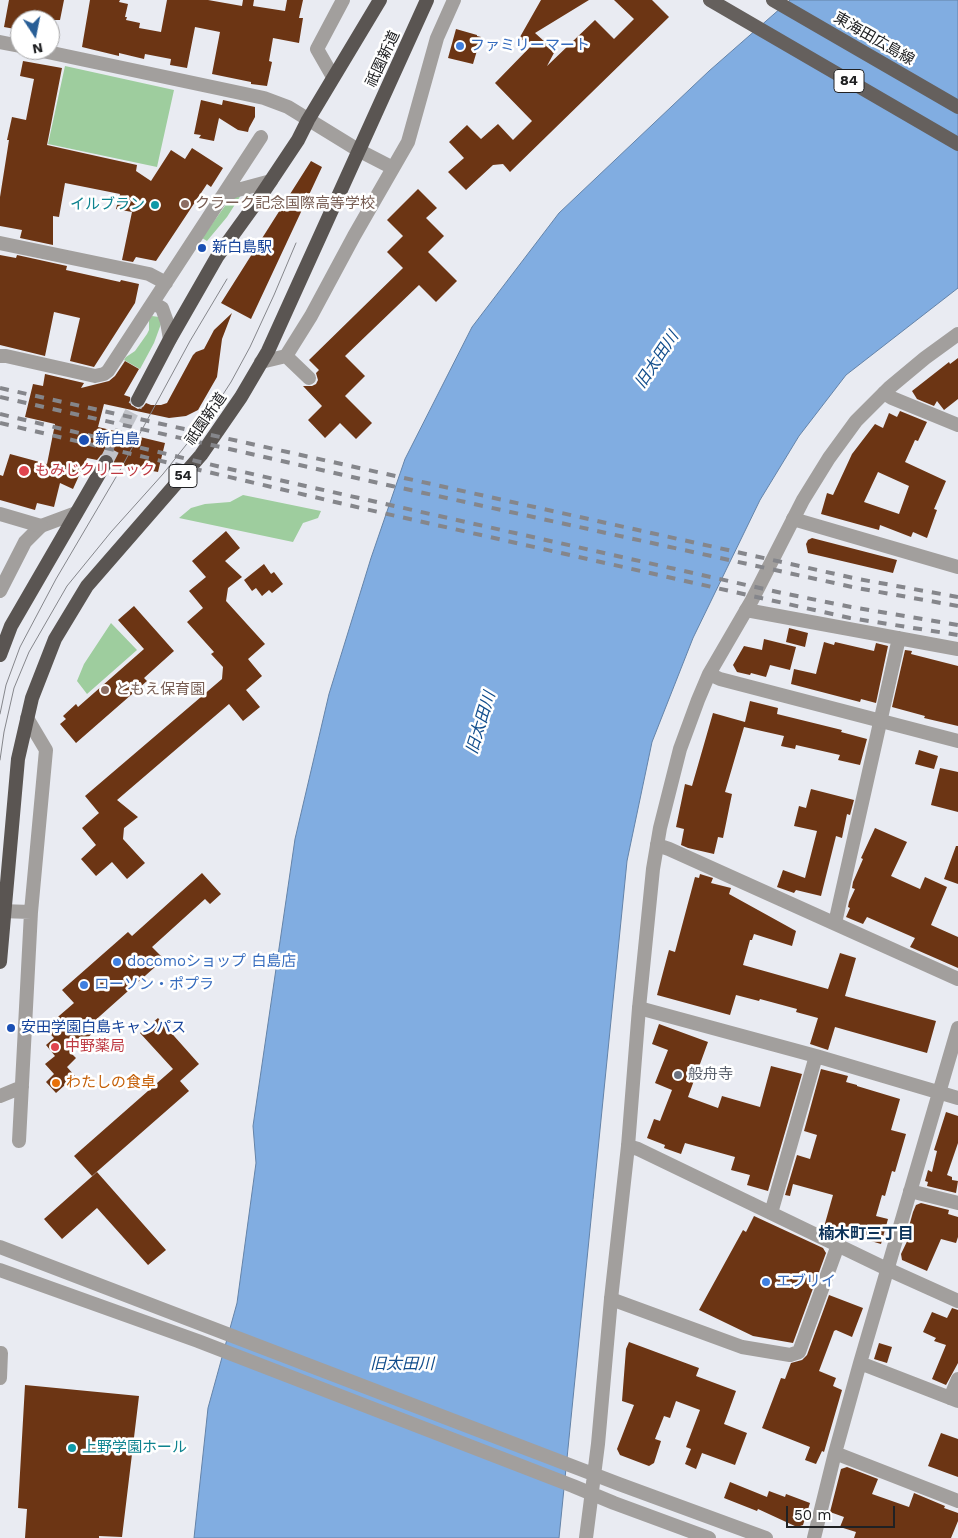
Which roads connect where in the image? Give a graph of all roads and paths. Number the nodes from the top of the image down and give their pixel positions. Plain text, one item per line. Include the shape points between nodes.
1 (342, 0) edge
2 (380, 0) edge
3 (427, 0) edge
4 (710, 0) edge
5 (773, 0) edge
6 (451, 2) edge
7 (60, 55) edge
8 (333, 77) junction
9 (958, 107) edge
10 (308, 120) junction
11 (261, 136) dead end
12 (958, 144) edge
13 (358, 150) junction
14 (393, 168) junction
15 (271, 181) junction
16 (220, 198) junction
17 (0, 243) edge
18 (166, 283) junction
19 (153, 303) junction
20 (958, 334) edge
21 (170, 339) junction
22 (0, 356) edge
23 (286, 356) junction
24 (261, 362) junction
25 (309, 378) dead end
26 (884, 393) junction
27 (138, 400) tunnel mouth
28 (958, 425) edge
29 (106, 462) tunnel mouth
30 (76, 513) junction
31 (0, 514) edge
32 (794, 519) junction
33 (41, 526) junction
34 (958, 567) edge
35 (0, 592) edge
36 (746, 610) junction
37 (899, 638) junction
38 (958, 649) edge
39 (0, 655) edge
40 (710, 674) junction
41 (27, 718) junction
42 (879, 721) junction
43 (958, 741) edge
44 (657, 845) junction
45 (2, 911) edge
46 (31, 912) junction
47 (835, 923) junction
48 (0, 962) edge
49 (958, 979) edge
50 (639, 1008) junction
51 (958, 1028) edge
52 (816, 1056) junction
53 (22, 1087) junction
54 (940, 1092) junction
55 (0, 1096) edge
56 (958, 1098) edge
57 (19, 1141) dead end
58 (628, 1146) junction
59 (910, 1191) junction
60 (958, 1203) edge
61 (771, 1213) junction
62 (838, 1245) junction
63 (0, 1247) edge
64 (887, 1269) junction
65 (0, 1270) edge
66 (611, 1299) junction
67 (958, 1301) edge
68 (1, 1353) edge
69 (860, 1364) junction
70 (0, 1378) edge
71 (958, 1379) edge
72 (954, 1400) edge
73 (835, 1453) junction
74 (594, 1474) junction
75 (592, 1494) junction
76 (958, 1500) edge
77 (586, 1538) edge
78 (709, 1538) edge
79 (766, 1538) edge
80 (814, 1538) edge

1 - 8 street via 317,50
2 - 8 highway, 祇園新道
3 - 13 highway, 祇園新道 / 54
4 - 12 main road, 84
5 - 9 main road, 東海田広島線 / 84
6 - 14 street via 437,38 408,142
7 - 10 street via 264,98
8 - 10 highway, 祇園新道
10 - 13 street
10 - 15 highway, 祇園新道
11 - 16 street
13 - 14 street
13 - 24 highway, 祇園新道 / 54
14 - 23 street
15 - 16 street
15 - 21 highway, 祇園新道 via 217,257
16 - 18 street
17 - 18 street via 149,274
18 - 19 street
19 - 21 street via 162,308
19 - 22 street via 108,371 100,376
20 - 26 street
21 - 27 highway, 祇園新道
23 - 24 street
23 - 25 street
24 - 41 highway, 祇園新道 / 54 via 201,455 87,586 56,639
26 - 28 street
26 - 32 street via 856,421 828,458
29 - 30 highway
30 - 33 street
30 - 39 highway via 11,626
31 - 33 street
32 - 34 street
32 - 36 street
33 - 35 street via 25,542
36 - 37 street
36 - 40 street
37 - 38 street
37 - 42 street
40 - 42 street
40 - 44 street via 680,749
41 - 45 highway, 祇園新道 / 54 via 18,759
41 - 46 street via 46,750
42 - 43 street
42 - 47 street
44 - 47 street
44 - 50 street
45 - 46 street
45 - 48 highway, 祇園新道 / 54
46 - 53 street
47 - 49 street
50 - 52 street
50 - 58 street
51 - 54 street
52 - 54 street
52 - 61 street
53 - 55 street
53 - 57 street
54 - 56 street
54 - 59 street
58 - 61 street
58 - 66 street
59 - 60 street
59 - 64 street
61 - 62 street
62 - 64 street
62 - 66 street via 799,1352 790,1355 742,1346
63 - 74 street
64 - 67 street
64 - 69 street
65 - 75 street via 198,1341
66 - 74 street
68 - 70 street
69 - 72 street
69 - 73 street
71 - 72 street
73 - 76 street
73 - 80 street
74 - 75 street
74 - 79 street
75 - 77 street
75 - 78 street

